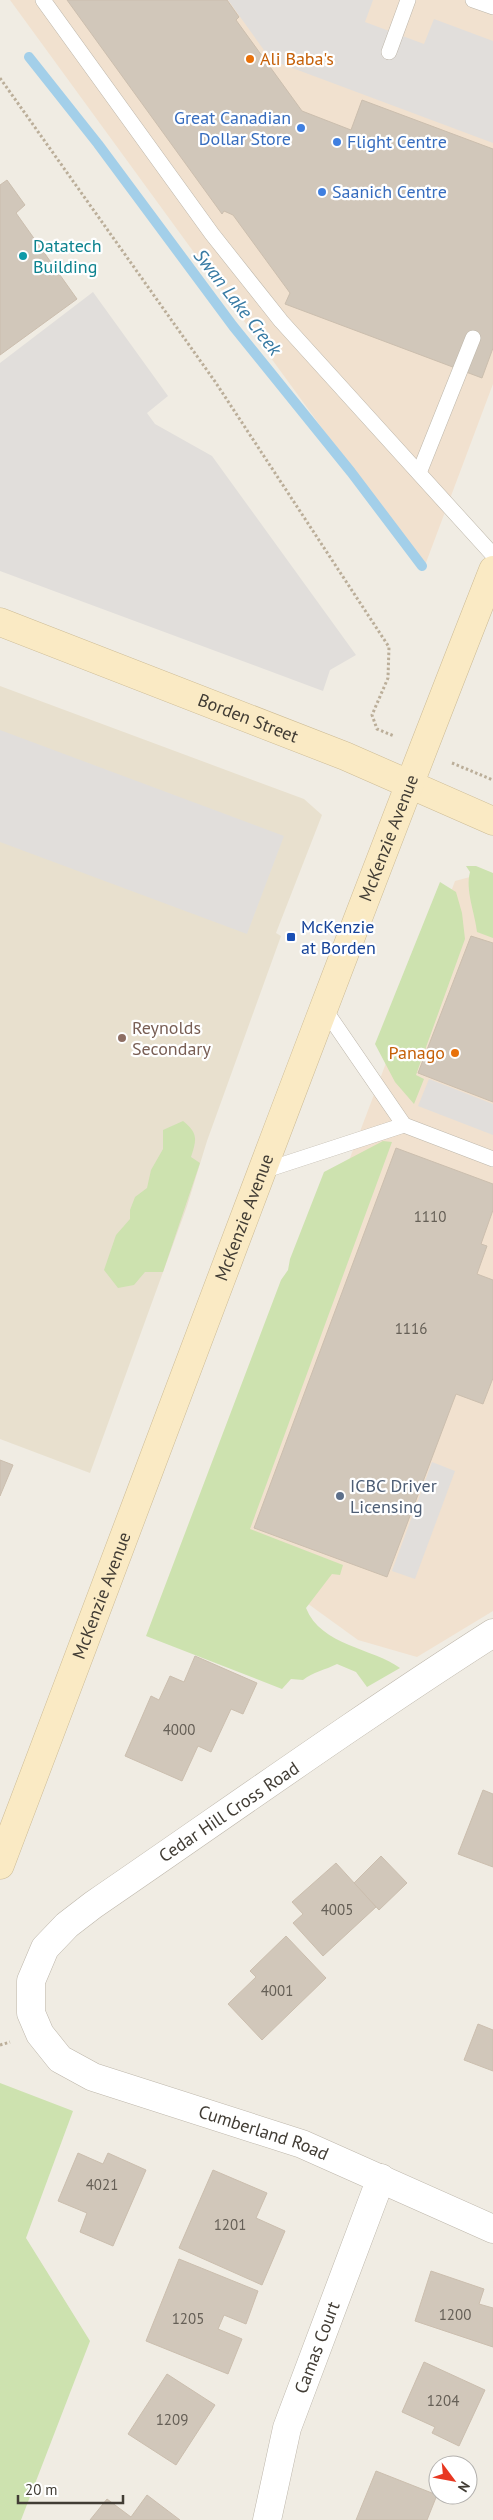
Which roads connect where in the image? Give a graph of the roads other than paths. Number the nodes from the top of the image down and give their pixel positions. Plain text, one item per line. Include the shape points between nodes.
1 (43, 0) edge
2 (408, 0) edge
3 (473, 0) edge
4 (493, 7) edge
5 (389, 52) dead end
6 (472, 338) dead end
7 (419, 473) junction
8 (493, 555) edge
9 (493, 570) edge
10 (0, 622) edge
11 (408, 784) junction
12 (493, 822) edge
13 (323, 1007) junction
14 (404, 1125) junction
15 (493, 1159) edge
16 (260, 1172) junction
17 (493, 1633) edge
18 (0, 1864) edge
19 (40, 2034) joint
20 (381, 2178) junction
21 (493, 2228) edge
22 (268, 2520) edge

1 - 7 lane via 212,234 280,321
2 - 5 lane
3 - 4 lane
6 - 7 lane
7 - 8 lane
9 - 11 main road, McKenzie Avenue
10 - 11 main road, Borden Street via 345,756
11 - 12 main road, Borden Street
11 - 13 main road, McKenzie Avenue
13 - 14 lane
13 - 16 main road, McKenzie Avenue
14 - 15 lane
14 - 16 lane
16 - 18 main road, McKenzie Avenue
17 - 19 street, Cedar Hill Cross Road via 396,1695 67,1925 45,1948 31,1981 32,2013
19 - 20 street, Cumberland Road via 60,2059 93,2077 302,2144
20 - 21 street, Cumberland Road
20 - 22 street, Camas Court via 287,2428

